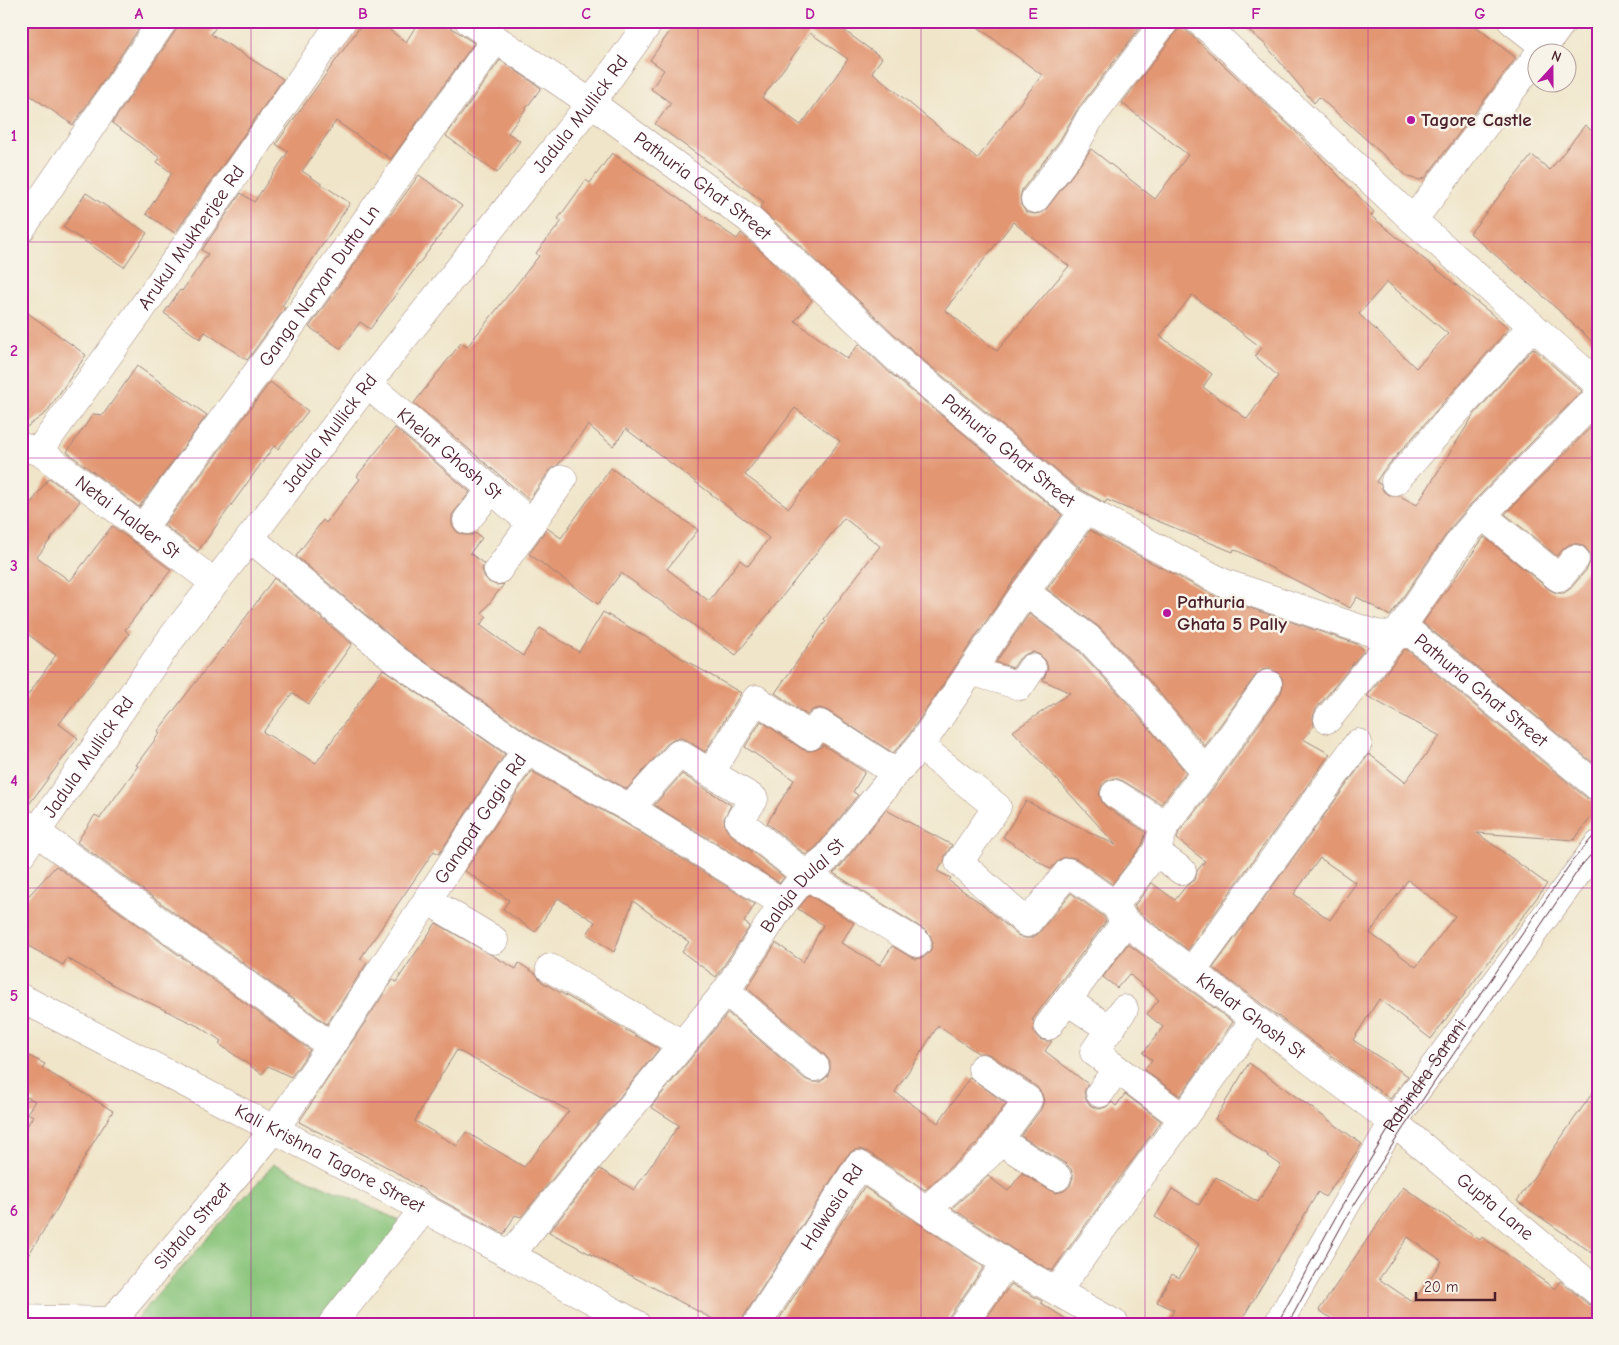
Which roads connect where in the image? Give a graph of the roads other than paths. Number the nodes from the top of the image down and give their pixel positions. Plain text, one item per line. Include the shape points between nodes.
1 (163, 21) edge
2 (342, 21) edge
3 (469, 21) edge
4 (650, 21) edge
5 (1164, 21) edge
6 (1512, 21) edge
7 (1563, 21) edge
8 (1210, 24) edge
9 (495, 40) junction
10 (1531, 42) edge
11 (1547, 42) edge
12 (1526, 71) edge
13 (591, 103) junction
14 (1035, 198) dead end
15 (1413, 220) junction
16 (21, 229) edge
17 (1532, 326) junction
18 (1596, 382) edge
19 (367, 384) junction
20 (30, 449) edge
21 (563, 479) dead end
22 (1395, 481) dead end
23 (492, 489) junction
24 (1085, 510) junction
25 (1482, 516) junction
26 (467, 520) dead end
27 (531, 523) junction
28 (142, 529) junction
29 (250, 538) junction
30 (1575, 560) dead end
31 (498, 570) dead end
32 (215, 583) junction
33 (1025, 592) junction
34 (1396, 635) junction
35 (1032, 668) dead end
36 (971, 671) junction
37 (1268, 684) dead end
38 (1328, 719) dead end
39 (1358, 743) dead end
40 (920, 746) junction
41 (526, 750) junction
42 (710, 772) junction
43 (1206, 772) junction
44 (896, 773) junction
45 (1598, 787) edge
46 (1115, 794) dead end
47 (632, 810) junction
48 (1165, 825) junction
49 (29, 826) edge
50 (1598, 845) edge
51 (1156, 852) junction
52 (21, 854) edge
53 (1182, 871) dead end
54 (806, 875) junction
55 (428, 900) junction
56 (783, 903) junction
57 (1120, 913) junction
58 (494, 940) dead end
59 (917, 943) dead end
60 (550, 968) dead end
61 (1192, 972) junction
62 (726, 990) junction
63 (21, 998) edge
64 (1067, 1001) junction
65 (1255, 1019) junction
66 (1048, 1026) dead end
67 (682, 1044) junction
68 (331, 1046) junction
69 (815, 1067) dead end
70 (982, 1068) dead end
71 (1116, 1070) junction
72 (1100, 1093) dead end
73 (1183, 1118) junction
74 (1393, 1122) junction
75 (275, 1129) junction
76 (999, 1140) junction
77 (1057, 1177) dead end
78 (424, 1209) junction
79 (926, 1210) junction
80 (510, 1254) junction
81 (1006, 1263) junction
82 (1057, 1291) junction
83 (1598, 1292) edge
84 (21, 1319) edge
85 (115, 1323) edge
86 (332, 1324) edge
87 (636, 1324) edge
88 (756, 1324) edge
89 (963, 1324) edge
90 (1115, 1324) edge
91 (1278, 1324) edge

1 - 16 main road
2 - 20 main road, Arukul Mukherjee Rd via 138,314
3 - 9 main road, Pathuria Ghat Street
4 - 13 main road, Jadula Mullick Rd
5 - 14 main road
6 - 10 main road
7 - 11 main road
8 - 15 main road
9 - 13 main road, Pathuria Ghat Street
9 - 28 main road, Ganga Naryan Dutta Ln
12 - 15 main road
13 - 19 main road, Jadula Mullick Rd
13 - 24 main road, Pathuria Ghat Street via 749,219 900,361 1069,501
15 - 17 main road
17 - 18 main road
17 - 22 main road
18 - 25 main road
19 - 23 main road, Khelat Ghosh St
19 - 29 main road, Jadula Mullick Rd
20 - 28 main road, Netai Halder St
21 - 27 main road
23 - 26 main road
23 - 27 main road, Khelat Ghosh St
24 - 33 main road, Balaja Dulal St
24 - 34 main road, Pathuria Ghat Street via 1224,583 1376,634
25 - 30 main road via 1559,578
25 - 34 main road via 1464,536
27 - 31 main road
28 - 32 main road, Netai Halder St
29 - 32 main road, Jadula Mullick Rd
29 - 41 main road, Ganapat Gagia Rd via 396,660
32 - 49 main road, Jadula Mullick Rd
33 - 36 main road, Balaja Dulal St
33 - 43 main road via 1088,638
34 - 38 main road
34 - 45 main road, Pathuria Ghat Street via 1411,633
35 - 36 main road via 1020,686
36 - 40 main road, Balaja Dulal St
37 - 43 main road
39 - 61 main road
40 - 44 main road, Balaja Dulal St
40 - 57 main road, Khelat Ghosh St via 997,806 959,862 1027,923 1068,872
41 - 47 main road
41 - 55 main road, Ganapat Gagia Rd
42 - 44 main road via 756,699
42 - 47 main road via 679,754
42 - 54 main road via 754,799 739,821
43 - 48 main road
44 - 54 main road, Balaja Dulal St via 826,858
46 - 48 main road
47 - 56 main road
48 - 51 main road
49 - 52 main road, Jadula Mullick Rd
49 - 68 main road
50 - 74 main road, Rabindra Sarani
51 - 53 main road
51 - 57 main road
54 - 56 main road, Balaja Dulal St
54 - 59 main road
55 - 58 main road
55 - 68 main road, Ganapat Gagia Rd
56 - 62 main road, Balaja Dulal St
57 - 61 main road, Khelat Ghosh St
57 - 64 main road
60 - 67 main road
61 - 65 main road, Khelat Ghosh St
62 - 67 main road, Balaja Dulal St
62 - 69 main road
63 - 75 main road, Kali Krishna Tagore Street
64 - 66 main road
64 - 71 main road via 1117,1019 1094,1052
65 - 73 main road
65 - 74 main road, Khelat Ghosh St
67 - 80 main road, Balaja Dulal St
68 - 75 main road, Ganapat Gagia Rd
70 - 76 main road via 1034,1093
71 - 72 main road
71 - 73 main road
73 - 82 main road
74 - 83 main road, Gupta Lane
74 - 91 main road, Rabindra Sarani
75 - 78 main road, Kali Krishna Tagore Street
75 - 85 main road, Sibtala Street
76 - 77 main road
76 - 79 main road via 988,1155
78 - 80 main road, Kali Krishna Tagore Street
78 - 86 main road
79 - 81 main road, Halwasia Rd
79 - 88 main road, Halwasia Rd via 859,1164
80 - 87 main road, Kali Krishna Tagore Street
81 - 82 main road, Halwasia Rd
81 - 89 main road
82 - 90 main road, Halwasia Rd
84 - 85 main road

